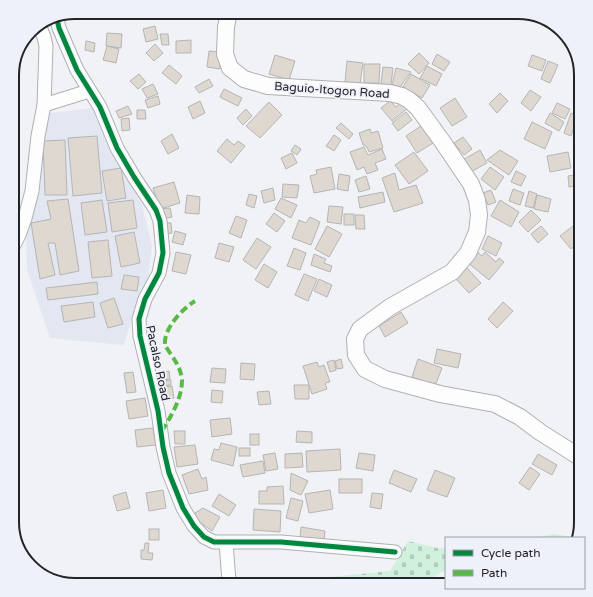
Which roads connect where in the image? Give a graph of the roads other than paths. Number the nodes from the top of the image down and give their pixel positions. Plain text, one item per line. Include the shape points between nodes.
1 (228, 19) edge
2 (58, 22) edge
3 (41, 30) edge
4 (89, 91) junction
5 (44, 105) junction
6 (19, 235) edge
7 (574, 454) edge
8 (226, 543) junction
9 (396, 552) dead end
10 (228, 578) edge

1 - 7 main road, Baguio-Itogon Road via 225,54 230,68 244,79 268,86 390,93 402,96 418,108 471,184 479,215 477,232 468,253 452,272 390,306 360,329 355,339 356,355 365,369 386,379 440,394 495,404 520,417
2 - 4 street, Pacalso Road via 77,70
3 - 5 street via 46,46
4 - 5 street
4 - 8 street, Pacalso Road via 100,107 117,148 156,210 160,221 163,253 159,274 145,299 139,318 140,336 158,411 169,473 183,508 194,526 204,537 214,542
5 - 6 street via 32,191
8 - 9 street, Pacalso Road via 281,542
8 - 10 street

